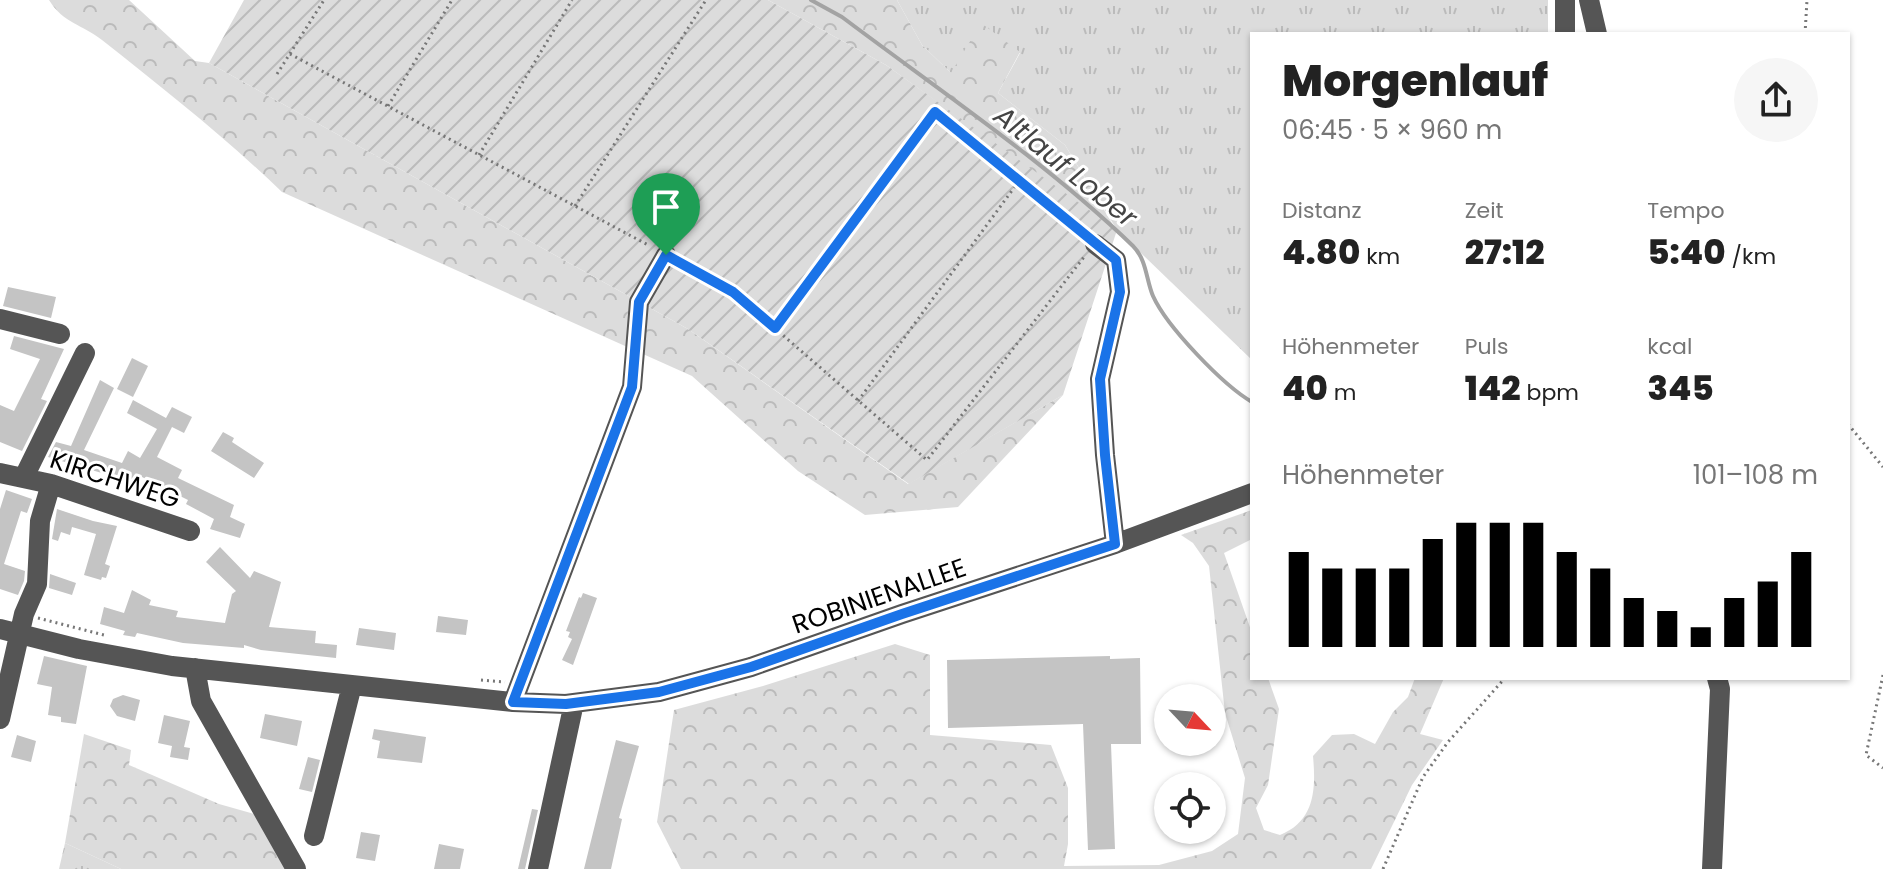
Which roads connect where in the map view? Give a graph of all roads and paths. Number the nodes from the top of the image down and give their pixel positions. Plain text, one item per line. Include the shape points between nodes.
1 (324, 0) edge
2 (452, 0) edge
3 (572, 0) edge
4 (706, 0) edge
5 (1565, 0) edge
6 (1589, 0) edge
7 (1807, 0) edge
8 (1565, 32) edge
9 (1597, 32) edge
10 (1805, 32) edge
11 (290, 54) junction
12 (277, 74) dead end
13 (388, 106) junction
14 (479, 155) junction
15 (1019, 181) junction
16 (575, 206) junction
17 (1095, 244) junction
18 (666, 255) junction
19 (0, 319) edge
20 (775, 328) junction
21 (60, 334) dead end
22 (85, 353) dead end
23 (858, 401) junction
24 (1850, 426) edge
25 (1883, 467) edge
26 (0, 473) edge
27 (24, 477) junction
28 (51, 484) junction
29 (1250, 494) edge
30 (190, 531) dead end
31 (1115, 544) junction
32 (9, 632) edge
33 (195, 668) junction
34 (1883, 675) edge
35 (1503, 680) edge
36 (1718, 680) edge
37 (352, 685) junction
38 (513, 702) junction
39 (574, 703) junction
40 (0, 719) edge
41 (1883, 768) edge
42 (314, 836) dead end
43 (296, 869) edge
44 (538, 869) edge
45 (1383, 869) edge
46 (1712, 869) edge

1 - 11 path
2 - 13 path
3 - 14 path
4 - 16 path
5 - 8 street
6 - 9 street
7 - 10 path
11 - 12 path
11 - 13 path
13 - 14 path
14 - 16 path
15 - 17 path
15 - 20 path via 935,112
15 - 23 path
16 - 18 path
17 - 23 path via 927,460
17 - 31 street via 1116,260 1120,292 1100,379
18 - 20 path via 733,292
18 - 38 street via 639,302 632,387
19 - 21 street
20 - 23 path
22 - 27 street, KIRCHWEG
24 - 25 path
26 - 27 street, KIRCHWEG
27 - 28 street, KIRCHWEG
28 - 30 street, KIRCHWEG
28 - 32 street via 40,521 37,584
29 - 31 street, ROBINIENALLEE
31 - 39 street, ROBINIENALLEE via 751,667 659,692
32 - 33 street, ROBINIENALLEE
32 - 40 street
33 - 37 street, ROBINIENALLEE
33 - 43 street via 201,701
34 - 41 path via 1866,755
35 - 45 path via 1423,777
36 - 46 street
37 - 38 street, ROBINIENALLEE
37 - 42 street
38 - 39 street, ROBINIENALLEE
39 - 44 street

